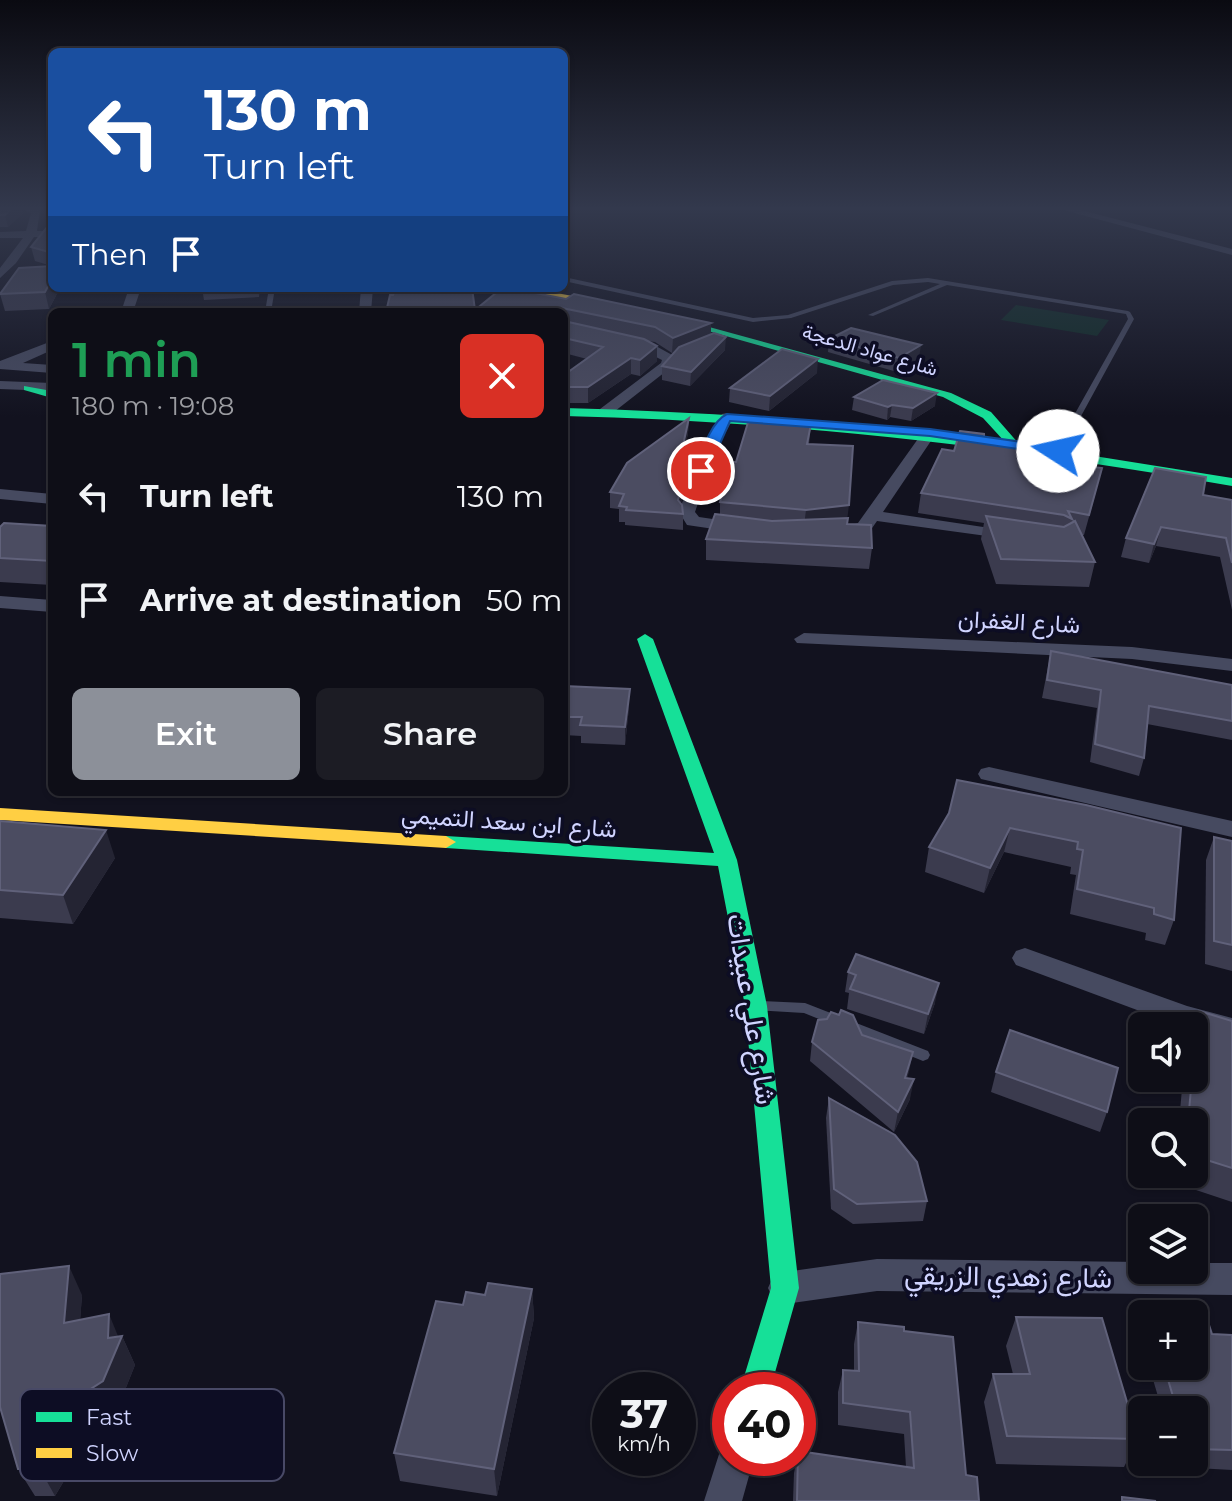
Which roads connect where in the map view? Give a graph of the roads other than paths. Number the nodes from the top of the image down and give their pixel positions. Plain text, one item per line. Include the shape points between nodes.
1 (568, 280) edge
2 (948, 283) junction
3 (537, 292) edge
4 (871, 315) dead end
5 (621, 341) edge
6 (48, 347) edge
7 (3, 364) edge
8 (48, 369) edge
9 (0, 385) edge
10 (48, 387) edge
11 (28, 388) junction
12 (48, 394) edge
13 (568, 412) edge
14 (605, 412) junction
15 (727, 417) junction
16 (930, 432) junction
17 (1013, 443) junction
18 (1058, 451) junction
19 (1232, 482) edge
20 (0, 494) edge
21 (48, 499) edge
22 (873, 515) junction
23 (752, 529) edge
24 (823, 533) edge
25 (1028, 539) edge
26 (48, 597) edge
27 (3, 602) edge
28 (48, 606) edge
29 (645, 639) dead end
30 (804, 639) dead end
31 (1232, 665) edge
32 (989, 774) dead end
33 (0, 814) edge
34 (1232, 829) edge
35 (727, 860) junction
36 (1025, 958) dead end
37 (756, 1006) junction
38 (1232, 1029) edge
39 (923, 1055) dead end
40 (1232, 1279) edge
41 (785, 1288) junction
42 (760, 1372) edge
43 (730, 1476) edge
44 (723, 1501) edge

1 - 2 lane, شارع عواد الدعجة via 753,320 789,317 892,283
2 - 4 lane
2 - 18 lane, شارع عواد الدعجة via 1128,313 1131,319
3 - 17 street, شارع عواد الدعجة via 604,303 947,395 987,415
5 - 14 street via 675,357
6 - 7 street
7 - 8 street
9 - 11 street
10 - 11 street
11 - 12 street
13 - 14 street
14 - 15 street
15 - 16 street
15 - 23 street via 708,450 688,516 699,523
16 - 17 street
16 - 22 street
17 - 18 street
18 - 19 street
20 - 21 street
22 - 24 street via 864,527
22 - 25 street
26 - 27 street
27 - 28 street
29 - 35 street, شارع علي عبيدات
30 - 31 street, شارع الغفران via 1132,653
32 - 34 street
33 - 35 street, شارع ابن سعد التميمي
35 - 37 street, شارع علي عبيدات
36 - 38 street
37 - 39 lane via 805,1008
37 - 41 street, شارع علي عبيدات
40 - 41 street, شارع زهدي الزريقي via 877,1275
41 - 42 street, شارع علي عبيدات
43 - 44 street

